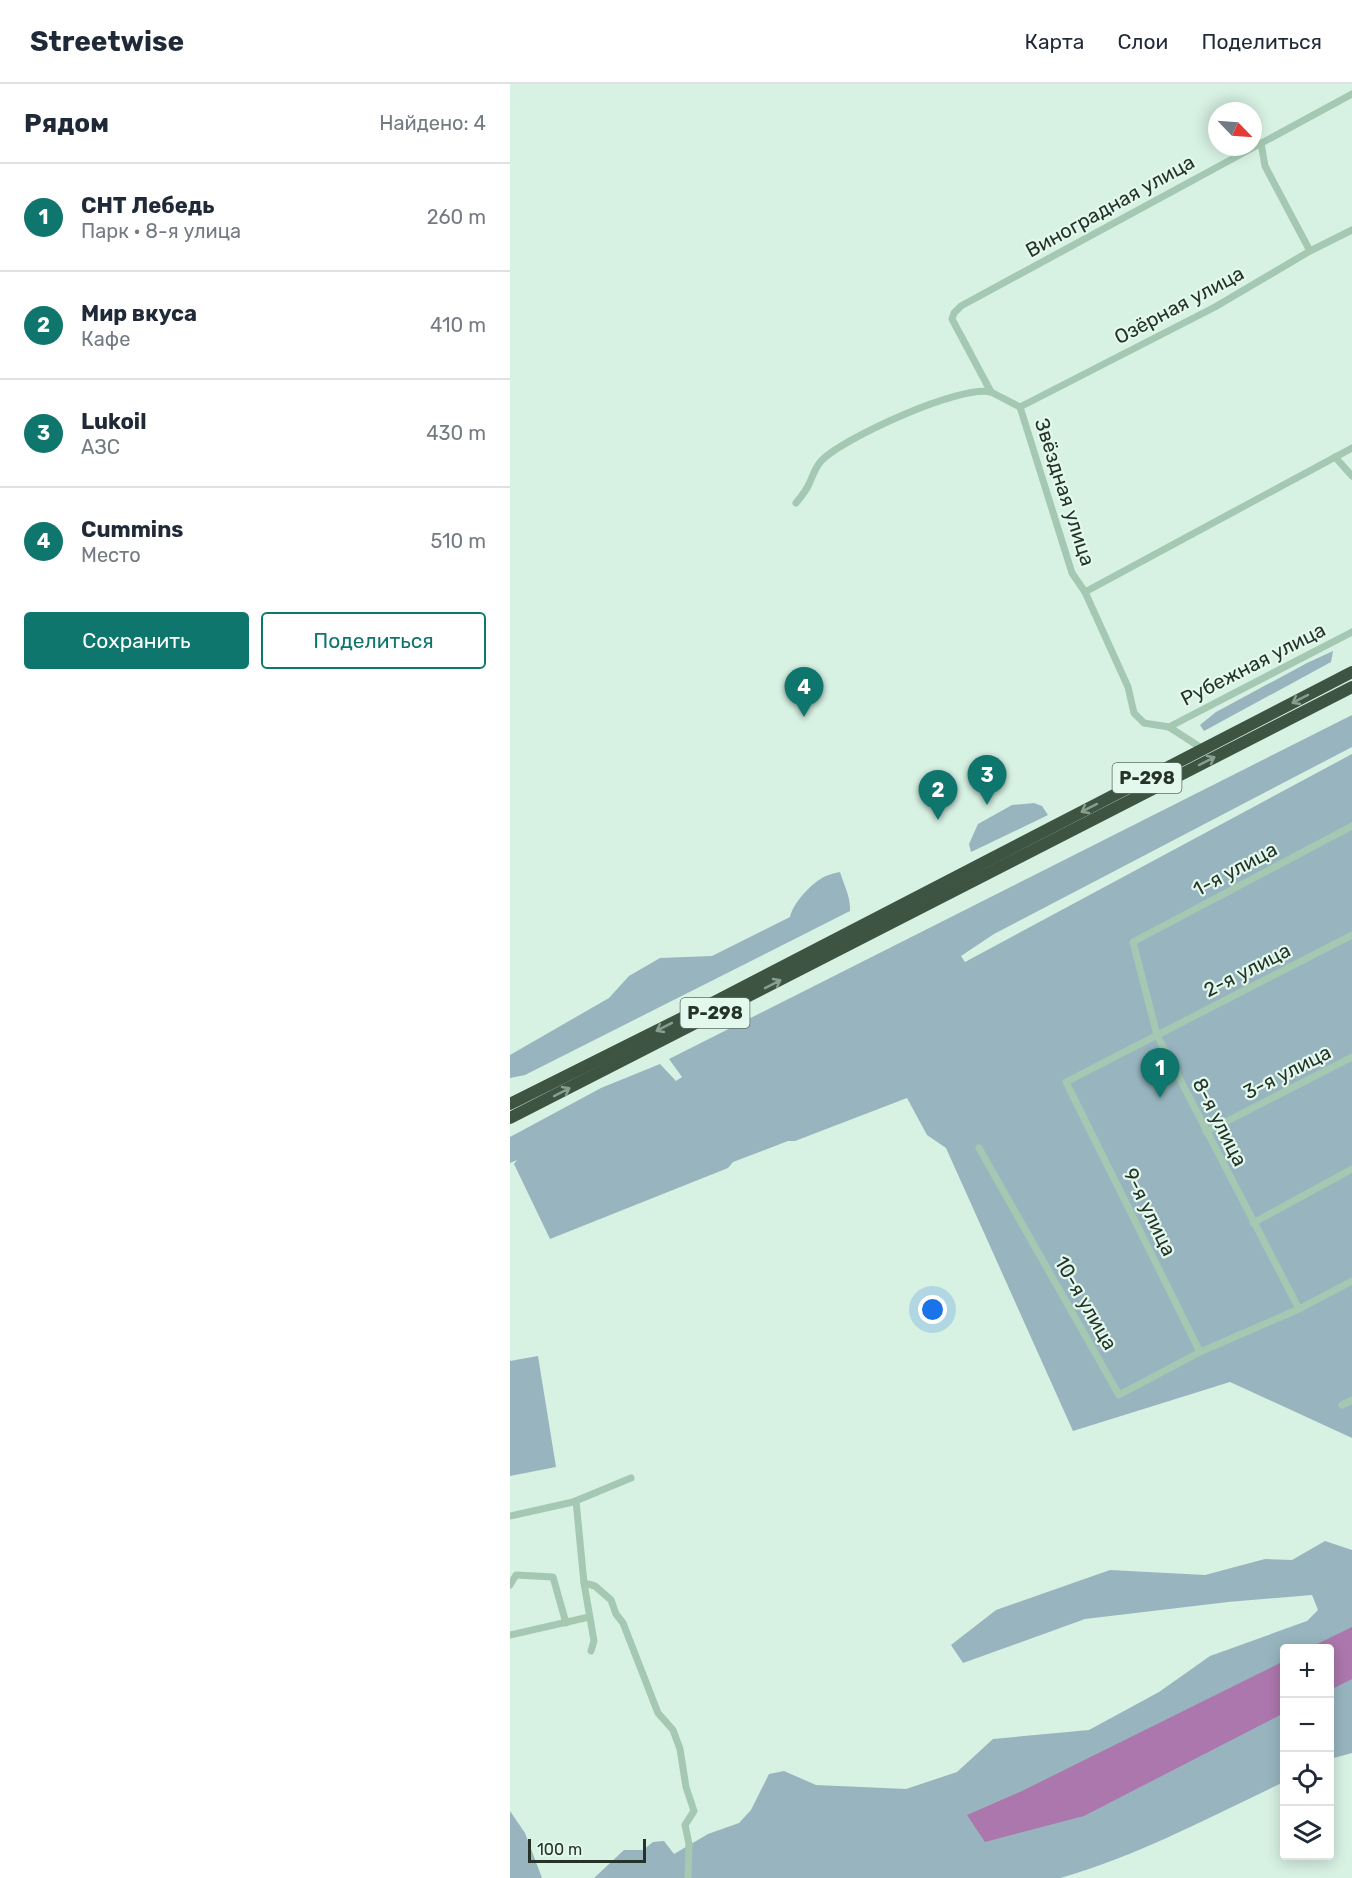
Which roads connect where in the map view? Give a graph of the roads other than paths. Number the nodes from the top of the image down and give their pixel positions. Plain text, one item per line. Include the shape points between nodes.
1 (1352, 94) edge
2 (1262, 142) edge
3 (1262, 149) edge
4 (1237, 156) edge
5 (1352, 230) edge
6 (1310, 251) junction
7 (991, 392) junction
8 (1020, 407) junction
9 (1352, 448) edge
10 (1335, 457) junction
11 (1352, 476) edge
12 (796, 503) dead end
13 (1085, 592) junction
14 (1352, 632) edge
15 (1352, 672) edge
16 (1352, 687) edge
17 (1169, 727) junction
18 (1203, 749) junction
19 (1067, 819) junction
20 (1352, 826) edge
21 (986, 874) junction
22 (918, 896) junction
23 (1352, 935) edge
24 (1132, 942) joint
25 (838, 950) junction
26 (1157, 1035) junction
27 (1352, 1057) edge
28 (510, 1104) edge
29 (510, 1118) edge
30 (1206, 1132) junction
31 (979, 1148) dead end
32 (1352, 1169) edge
33 (1253, 1223) junction
34 (1352, 1281) edge
35 (1299, 1309) junction
36 (1200, 1352) junction
37 (1352, 1400) edge
38 (1342, 1405) dead end
39 (631, 1478) dead end
40 (576, 1501) junction
41 (510, 1516) edge
42 (584, 1583) junction
43 (510, 1585) edge
44 (590, 1617) junction
45 (566, 1623) junction
46 (510, 1635) edge
47 (591, 1651) dead end
48 (688, 1878) edge

1 - 2 street, Виноградная улица
3 - 6 street via 1265,166
4 - 7 street, Виноградная улица via 961,306 952,319
5 - 6 street, Озёрная улица
6 - 8 street, Озёрная улица via 1215,307
7 - 8 street, Звёздная улица
7 - 12 street via 976,390 929,405 832,452 818,464
8 - 13 street, Звёздная улица via 1072,573
9 - 10 street, Звёздная улица
10 - 11 street
10 - 13 street, Звёздная улица
13 - 17 street, Звёздная улица via 1128,687 1134,713 1144,723
14 - 17 street, Рубежная улица
15 -> 18 highway, Р-298
21 -> 16 highway, Р-298
17 - 18 street, Звёздная улица
18 -> 19 highway, Р-298
19 - 21 highway via 1072,823 1068,829
19 - 22 highway, Р-298
20 - 24 street, 1-я улица
21 - 25 highway, Р-298
22 - 25 highway via 906,909 835,947
22 -> 28 highway, Р-298
23 - 26 street, 2-я улица
24 - 26 street, 8-я улица
29 -> 25 highway, Р-298
26 - 30 street, 8-я улица
26 - 36 street, 9-я улица via 1066,1082
27 - 30 street, 3-я улица
30 - 33 street, 8-я улица
31 - 36 street, 10-я улица via 1119,1395
32 - 33 street
33 - 35 street, 8-я улица
34 - 35 street
35 - 36 street
37 - 38 street
39 - 40 street
40 - 41 street
40 - 42 street
42 - 44 street
42 - 48 street via 595,1586 611,1600 658,1713 673,1730 680,1749 694,1811 685,1825
43 - 45 street via 516,1575 553,1577
44 - 45 street
44 - 47 street via 594,1641
45 - 46 street

